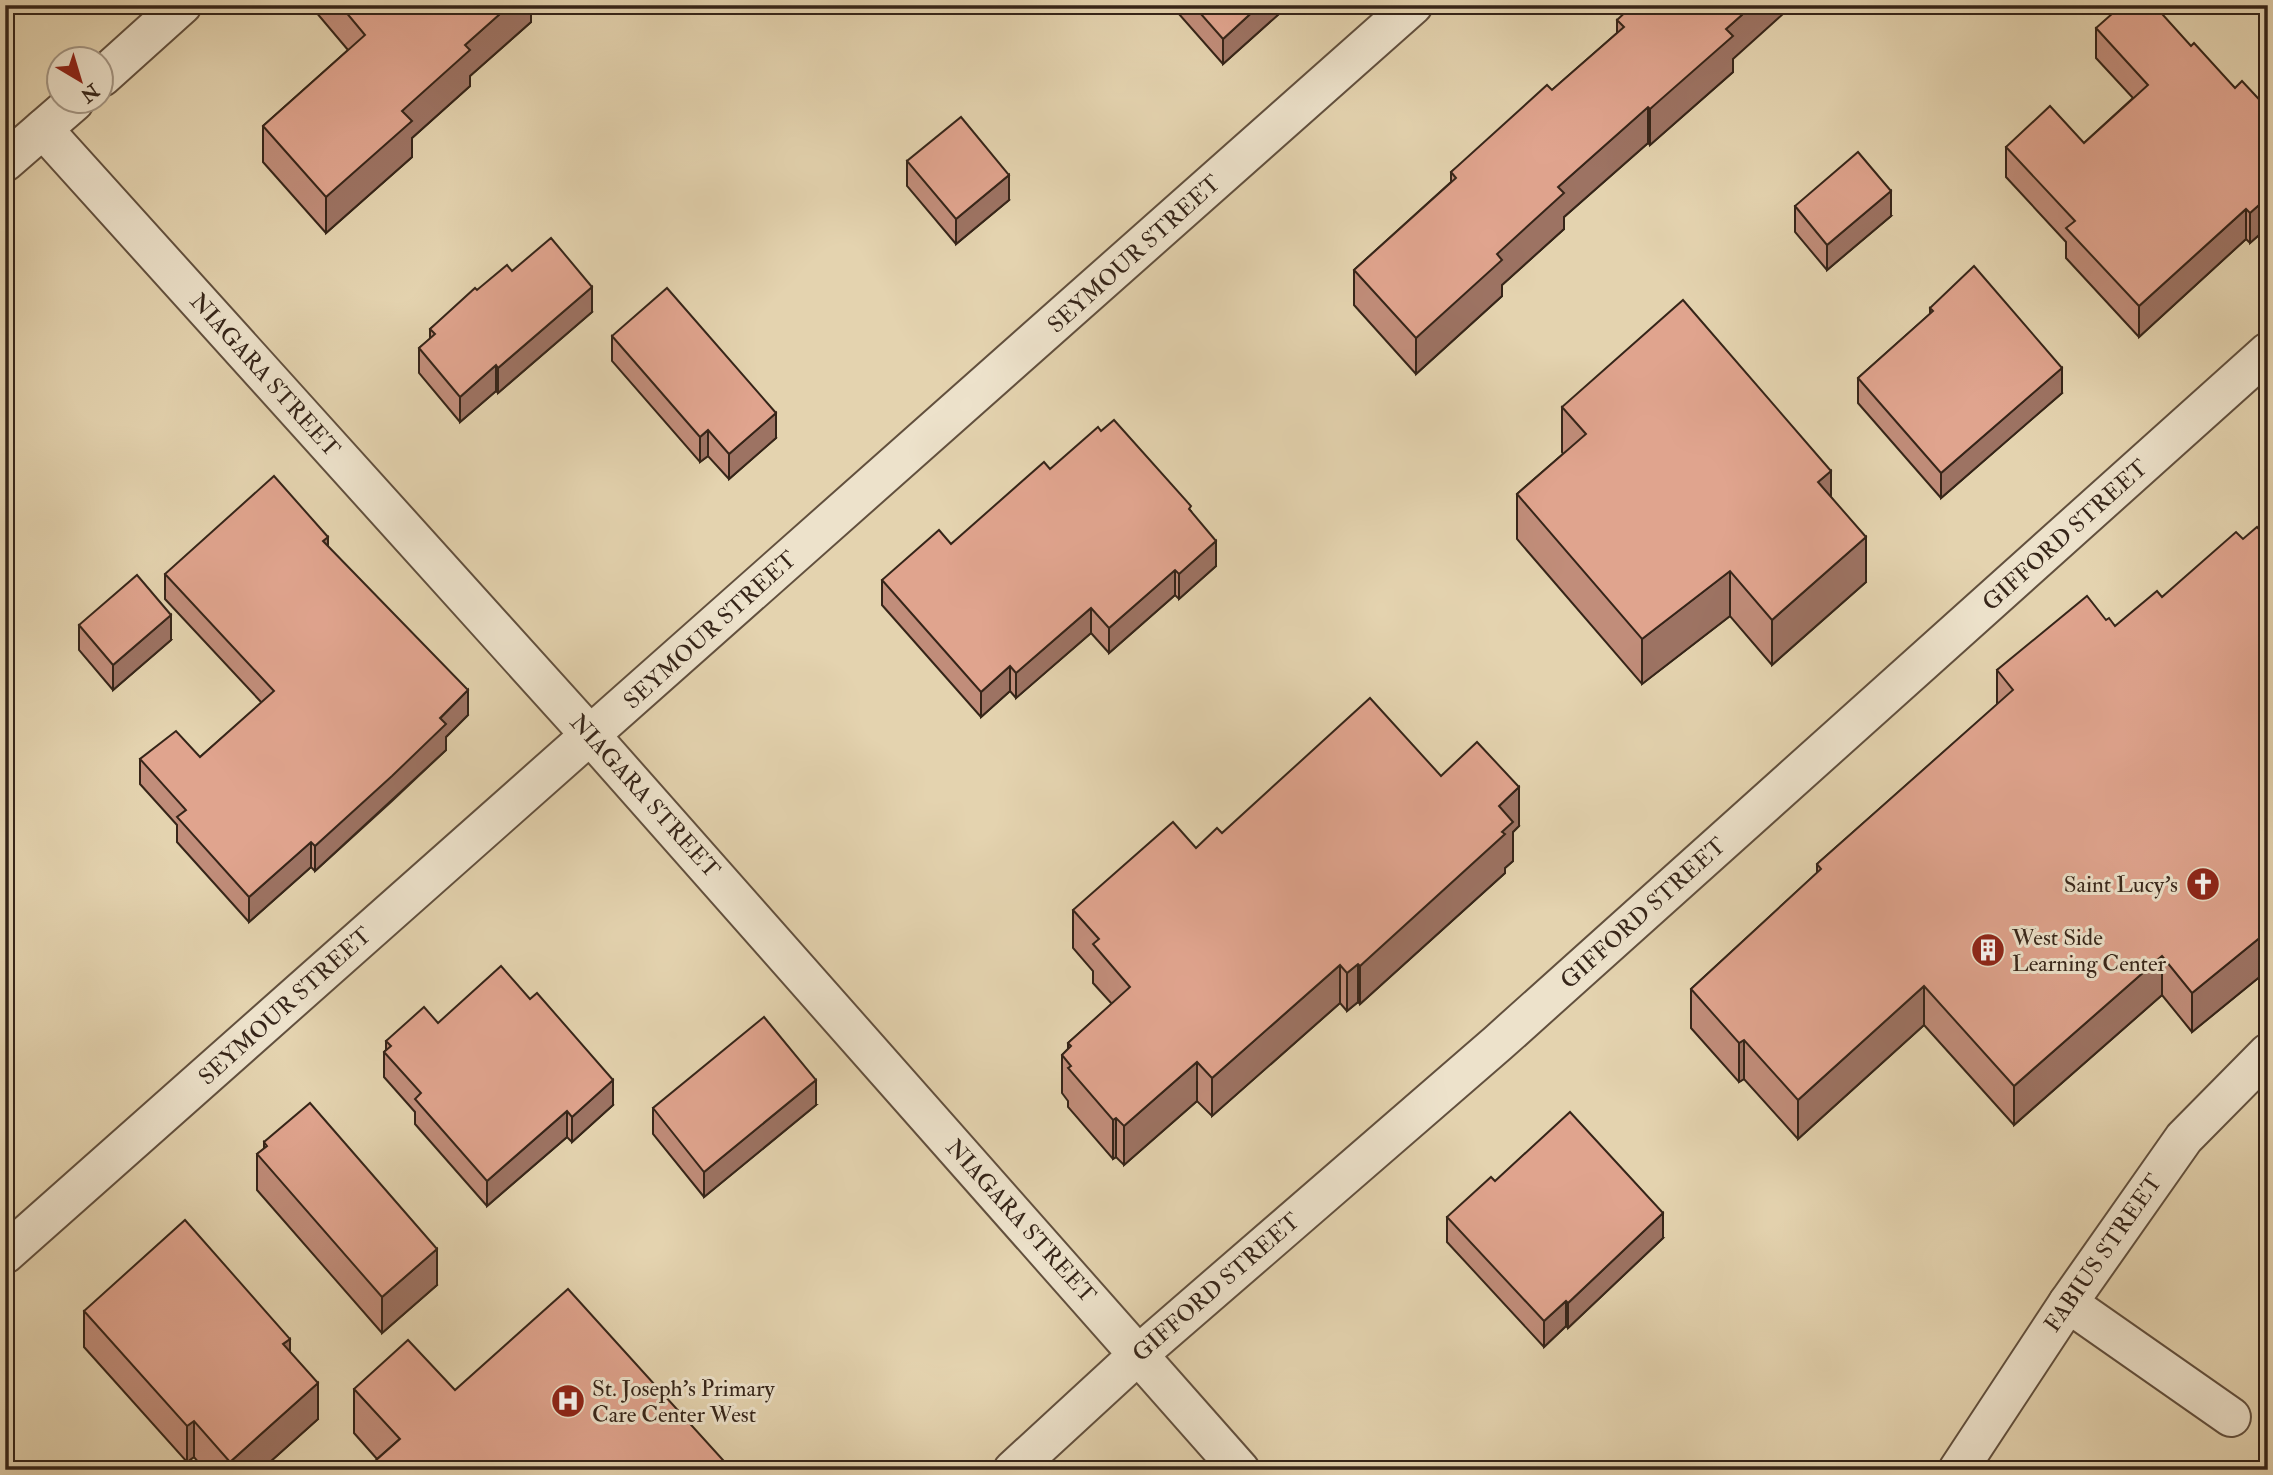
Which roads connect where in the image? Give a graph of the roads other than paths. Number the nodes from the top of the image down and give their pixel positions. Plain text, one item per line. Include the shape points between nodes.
1 (182, 5) edge
2 (1413, 5) edge
3 (116, 64) edge
4 (58, 116) edge
5 (43, 129) junction
6 (5, 162) edge
7 (2268, 352) edge
8 (591, 736) junction
9 (2268, 1053) edge
10 (5, 1254) edge
11 (2067, 1303) junction
12 (1139, 1354) junction
13 (2231, 1417) dead end
14 (1013, 1470) edge
15 (1240, 1470) edge
16 (1958, 1470) edge

1 - 3 street
2 - 8 street, SEYMOUR STREET
4 - 5 street
5 - 6 street
5 - 8 street, NIAGARA STREET
7 - 12 street, GIFFORD STREET via 1498,1043
8 - 10 street, SEYMOUR STREET
8 - 12 street, NIAGARA STREET
9 - 11 street, FABIUS STREET via 2184,1138
11 - 13 street
11 - 16 street, FABIUS STREET
12 - 14 street, GIFFORD STREET
12 - 15 street, NIAGARA STREET

